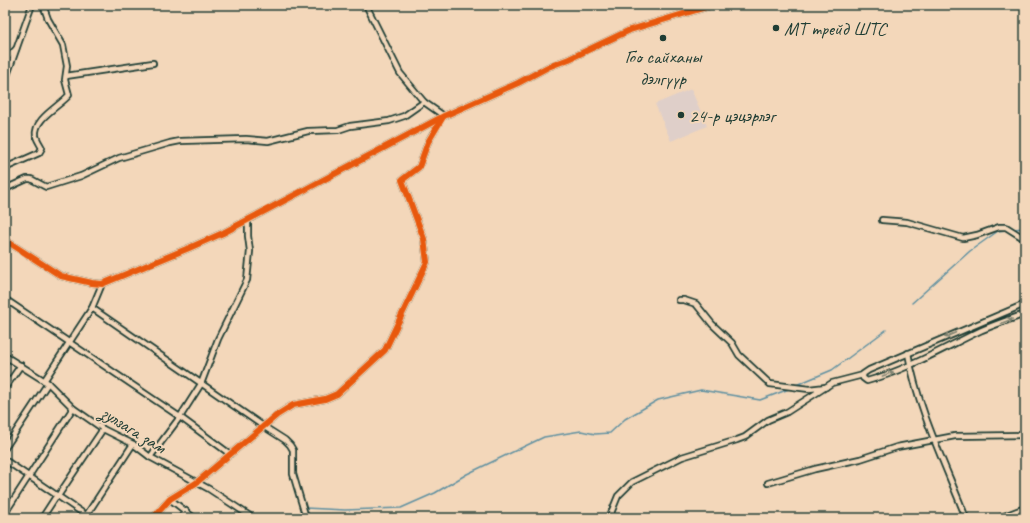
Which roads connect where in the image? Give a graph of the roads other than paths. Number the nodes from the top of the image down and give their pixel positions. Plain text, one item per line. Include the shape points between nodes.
1 (32, 5) edge
2 (43, 5) edge
3 (366, 5) edge
4 (713, 5) edge
5 (17, 48) junction
6 (5, 60) edge
7 (153, 63) dead end
8 (66, 76) junction
9 (5, 81) edge
10 (424, 102) junction
11 (444, 116) junction
12 (5, 168) edge
13 (5, 189) edge
14 (248, 220) junction
15 (882, 220) dead end
16 (1025, 239) edge
17 (5, 240) edge
18 (102, 284) junction
19 (5, 299) edge
20 (679, 300) dead end
21 (1025, 304) edge
22 (92, 308) junction
23 (1025, 314) edge
24 (70, 343) junction
25 (908, 353) junction
26 (5, 356) edge
27 (21, 365) junction
28 (910, 365) junction
29 (863, 375) junction
30 (46, 382) junction
31 (202, 384) junction
32 (827, 387) junction
33 (5, 388) edge
34 (73, 408) junction
35 (180, 417) junction
36 (263, 426) junction
37 (103, 428) junction
38 (1025, 435) edge
39 (935, 440) junction
40 (133, 444) junction
41 (5, 448) edge
42 (230, 454) junction
43 (150, 457) junction
44 (5, 460) edge
45 (29, 477) junction
46 (196, 483) junction
47 (768, 483) dead end
48 (58, 496) junction
49 (170, 499) junction
50 (1025, 508) edge
51 (186, 511) junction
52 (5, 513) edge
53 (86, 517) edge
54 (42, 518) edge
55 (153, 518) edge
56 (181, 518) edge
57 (194, 518) edge
58 (253, 518) edge
59 (306, 518) edge
60 (609, 518) edge
61 (966, 518) edge
62 (999, 518) edge

1 - 5 street
2 - 8 street via 63,45
3 - 10 street via 400,73
4 - 11 street via 630,30
5 - 6 street
5 - 9 street
7 - 8 street
8 - 12 street via 69,95 38,124 36,135 42,148 39,153
10 - 11 street
10 - 13 street via 404,116 389,121 338,130 308,132 268,141 246,139 170,143 118,158 81,176 46,187 27,179
11 - 14 street
11 - 36 street via 428,142 419,167 402,180 424,239 426,262 385,350 337,394 293,405
14 - 18 street
14 - 31 street via 250,251 247,280 218,339
15 - 16 street via 907,222 962,238 1006,227
17 - 18 street via 61,276
18 - 22 street
19 - 24 street
20 - 32 street via 696,304 732,343 739,355 770,384 810,389
21 -> 25 street
22 - 24 street
22 - 31 street
28 -> 23 street via 984,329
24 - 30 street
24 - 35 street
25 - 28 street
25 - 29 street
26 - 27 street, зулзага зам
27 - 30 street, зулзага зам
27 - 33 street
29 -> 28 street via 866,381
28 - 39 street
29 - 32 street
30 - 34 street, зулзага зам
30 - 41 street
31 - 35 street
31 - 36 street
32 - 60 street via 787,412 768,420 745,437 682,457 632,482 618,496
34 - 37 street, зулзага зам
34 - 45 street
35 - 42 street
35 - 43 street
36 - 42 street
36 - 59 street via 285,440 293,450 293,474
37 - 40 street, зулзага зам
37 - 48 street
38 - 39 street via 955,436
39 - 47 street via 897,447
39 - 61 street
40 - 43 street, зулзага зам
40 - 53 street
42 - 46 street
43 - 46 street, зулзага зам
44 - 45 street
45 - 48 street
45 - 52 street
46 - 49 street
46 - 58 street, зулзага зам
48 - 53 street
48 - 54 street
49 - 51 street
49 - 55 street
50 - 62 street
51 - 56 street
51 - 57 street

